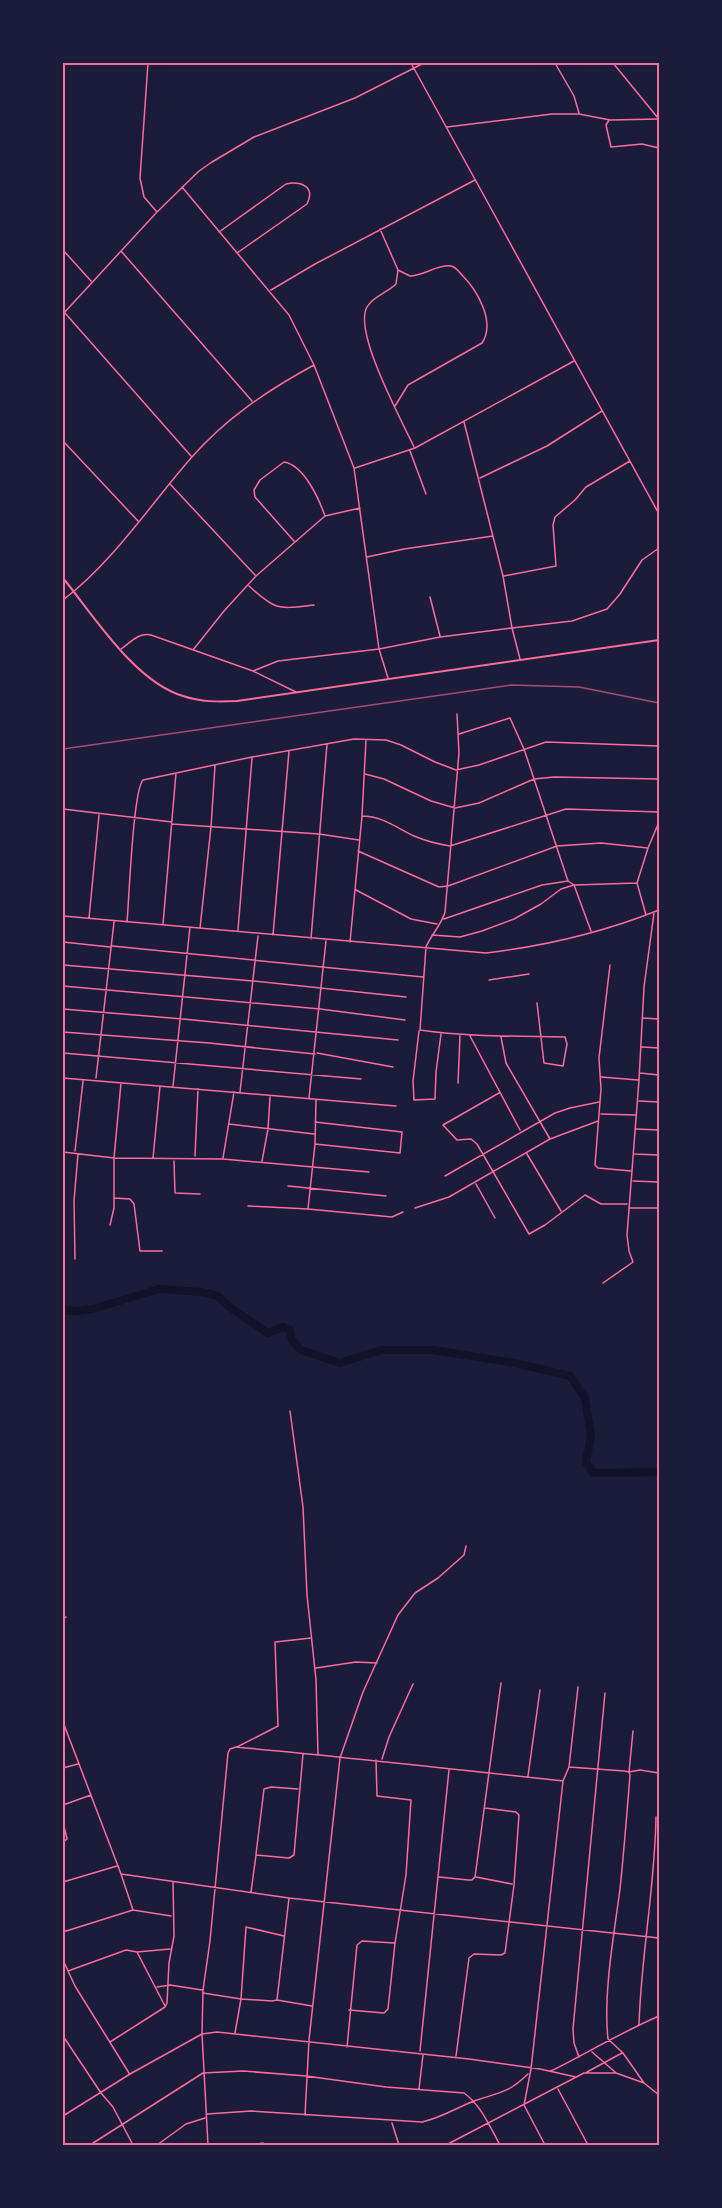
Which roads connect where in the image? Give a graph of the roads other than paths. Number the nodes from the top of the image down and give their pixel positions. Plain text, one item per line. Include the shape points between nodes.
1 (148, 63) edge
2 (411, 63) edge
3 (424, 63) edge
4 (555, 63) edge
5 (613, 63) edge
6 (414, 69) junction
7 (579, 114) junction
8 (659, 119) edge
9 (610, 120) junction
10 (446, 127) junction
11 (659, 148) edge
12 (475, 180) junction
13 (182, 187) junction
14 (157, 212) junction
15 (380, 229) junction
16 (218, 232) junction
17 (63, 250) edge
18 (121, 250) junction
19 (237, 253) junction
20 (398, 270) junction
21 (92, 282) junction
22 (270, 290) junction
23 (64, 313) edge
24 (575, 360) junction
25 (314, 365) junction
26 (252, 402) junction
27 (395, 406) junction
28 (602, 411) junction
29 (464, 422) junction
30 (63, 441) edge
31 (415, 448) junction
32 (410, 450) junction
33 (192, 457) junction
34 (630, 461) junction
35 (354, 468) junction
36 (479, 478) junction
37 (170, 484) junction
38 (426, 494) dead end
39 (361, 508) junction
40 (659, 514) edge
41 (325, 516) junction
42 (138, 521) junction
43 (494, 536) junction
44 (295, 542) junction
45 (659, 548) edge
46 (367, 557) junction
47 (256, 576) junction
48 (503, 576) junction
49 (63, 578) edge
50 (248, 585) junction
51 (74, 591) junction
52 (430, 597) dead end
53 (63, 600) edge
54 (314, 605) dead end
55 (512, 628) junction
56 (440, 637) junction
57 (659, 640) edge
58 (121, 649) junction
59 (379, 649) junction
60 (193, 650) junction
61 (520, 659) junction
62 (253, 671) junction
63 (388, 678) junction
64 (296, 692) junction
65 (457, 714) dead end
66 (459, 734) junction
67 (366, 739) junction
68 (327, 743) junction
69 (659, 746) edge
70 (524, 749) junction
71 (289, 750) junction
72 (252, 757) junction
73 (215, 765) junction
74 (456, 770) junction
75 (176, 773) junction
76 (365, 774) junction
77 (534, 779) junction
78 (659, 779) edge
79 (455, 808) junction
80 (63, 809) edge
81 (659, 812) edge
82 (99, 814) junction
83 (546, 814) junction
84 (135, 816) junction
85 (362, 816) junction
86 (659, 822) edge
87 (173, 823) junction
88 (211, 827) junction
89 (246, 829) junction
90 (283, 833) junction
91 (319, 834) junction
92 (359, 840) junction
93 (450, 846) junction
94 (557, 846) junction
95 (648, 848) junction
96 (358, 851) junction
97 (568, 881) junction
98 (637, 883) junction
99 (574, 885) junction
100 (448, 886) junction
101 (356, 890) junction
102 (659, 910) edge
103 (654, 913) junction
104 (646, 915) junction
105 (63, 916) edge
106 (89, 918) junction
107 (443, 919) junction
108 (114, 921) junction
109 (127, 922) junction
110 (438, 924) junction
111 (163, 925) junction
112 (190, 927) junction
113 (200, 928) junction
114 (237, 931) junction
115 (591, 932) junction
116 (258, 934) junction
117 (273, 935) junction
118 (431, 935) junction
119 (311, 939) junction
120 (326, 940) junction
121 (63, 942) edge
122 (350, 942) junction
123 (112, 946) junction
124 (426, 947) junction
125 (188, 954) junction
126 (256, 960) junction
127 (63, 964) edge
128 (610, 964) dead end
129 (325, 966) junction
130 (109, 969) junction
131 (530, 974) dead end
132 (186, 975) junction
133 (424, 977) junction
134 (489, 980) dead end
135 (253, 981) junction
136 (63, 986) edge
137 (322, 988) junction
138 (107, 991) junction
139 (406, 997) dead end
140 (183, 998) junction
141 (537, 1003) dead end
142 (251, 1004) junction
143 (63, 1009) edge
144 (320, 1009) junction
145 (104, 1013) junction
146 (180, 1018) junction
147 (643, 1018) junction
148 (659, 1019) edge
149 (405, 1020) dead end
150 (249, 1025) junction
151 (420, 1030) junction
152 (317, 1031) junction
153 (63, 1032) edge
154 (441, 1033) junction
155 (102, 1034) junction
156 (460, 1035) junction
157 (470, 1036) junction
158 (501, 1036) junction
159 (542, 1036) junction
160 (177, 1040) junction
161 (398, 1040) dead end
162 (246, 1046) junction
163 (641, 1047) junction
164 (659, 1048) edge
165 (63, 1053) edge
166 (315, 1054) junction
167 (98, 1056) junction
168 (175, 1062) junction
169 (393, 1067) dead end
170 (243, 1068) junction
171 (640, 1073) junction
172 (312, 1075) junction
173 (659, 1075) edge
174 (600, 1077) junction
175 (63, 1078) edge
176 (361, 1079) dead end
177 (83, 1080) junction
178 (96, 1080) junction
179 (639, 1080) junction
180 (121, 1082) junction
181 (458, 1083) dead end
182 (160, 1086) junction
183 (173, 1086) junction
184 (198, 1088) junction
185 (234, 1092) junction
186 (240, 1093) junction
187 (499, 1093) junction
188 (270, 1096) junction
189 (309, 1099) junction
190 (316, 1100) junction
191 (638, 1101) junction
192 (599, 1102) junction
193 (659, 1102) edge
194 (396, 1106) dead end
195 (600, 1114) junction
196 (636, 1115) junction
197 (540, 1121) junction
198 (599, 1121) junction
199 (315, 1122) junction
200 (230, 1124) junction
201 (635, 1128) junction
202 (268, 1129) junction
203 (659, 1130) edge
204 (521, 1131) junction
205 (315, 1134) junction
206 (550, 1139) junction
207 (315, 1144) junction
208 (63, 1152) edge
209 (76, 1153) junction
210 (527, 1153) junction
211 (483, 1154) junction
212 (633, 1154) junction
213 (659, 1155) edge
214 (114, 1158) junction
215 (195, 1158) junction
216 (153, 1159) junction
217 (174, 1159) junction
218 (223, 1159) junction
219 (262, 1161) junction
220 (312, 1166) junction
221 (632, 1171) junction
222 (369, 1172) dead end
223 (493, 1172) junction
224 (445, 1176) dead end
225 (631, 1180) junction
226 (659, 1182) edge
227 (475, 1184) junction
228 (288, 1186) dead end
229 (310, 1187) junction
230 (200, 1194) dead end
231 (386, 1196) dead end
232 (113, 1198) junction
233 (629, 1204) junction
234 (248, 1206) dead end
235 (415, 1208) dead end
236 (629, 1208) junction
237 (659, 1208) edge
238 (308, 1209) junction
239 (403, 1212) dead end
240 (562, 1212) junction
241 (495, 1218) dead end
242 (111, 1225) dead end
243 (162, 1251) dead end
244 (75, 1259) dead end
245 (603, 1283) dead end
246 (290, 1411) dead end
247 (466, 1546) dead end
248 (66, 1617) dead end
249 (63, 1619) edge
250 (312, 1638) junction
251 (377, 1663) junction
252 (315, 1668) junction
253 (501, 1683) dead end
254 (413, 1684) dead end
255 (578, 1687) dead end
256 (540, 1690) dead end
257 (605, 1693) dead end
258 (63, 1722) edge
259 (633, 1731) dead end
260 (236, 1747) junction
261 (303, 1753) junction
262 (318, 1755) junction
263 (340, 1758) junction
264 (376, 1760) junction
265 (382, 1760) junction
266 (79, 1764) junction
267 (569, 1767) junction
268 (63, 1768) edge
269 (449, 1769) junction
270 (598, 1769) junction
271 (629, 1772) junction
272 (659, 1773) edge
273 (488, 1774) junction
274 (528, 1777) junction
275 (563, 1781) junction
276 (299, 1790) junction
277 (91, 1795) junction
278 (63, 1804) edge
279 (485, 1808) junction
280 (656, 1817) dead end
281 (63, 1822) edge
282 (63, 1842) edge
283 (256, 1855) junction
284 (118, 1866) junction
285 (121, 1874) junction
286 (438, 1876) junction
287 (475, 1877) junction
288 (173, 1881) junction
289 (63, 1882) edge
290 (514, 1884) junction
291 (216, 1888) junction
292 (251, 1893) junction
293 (289, 1898) junction
294 (326, 1900) junction
295 (133, 1910) junction
296 (400, 1910) junction
297 (434, 1914) junction
298 (172, 1917) junction
299 (509, 1922) junction
300 (547, 1926) junction
301 (583, 1930) junction
302 (63, 1932) edge
303 (613, 1933) junction
304 (284, 1936) junction
305 (645, 1937) junction
306 (659, 1938) edge
307 (395, 1943) junction
308 (171, 1948) junction
309 (136, 1952) junction
310 (63, 1960) edge
311 (67, 1972) junction
312 (170, 1985) junction
313 (155, 1988) junction
314 (203, 1992) junction
315 (242, 1999) junction
316 (277, 2000) junction
317 (313, 2006) junction
318 (165, 2007) junction
319 (350, 2010) junction
320 (659, 2016) edge
321 (639, 2025) junction
322 (202, 2034) junction
323 (235, 2034) junction
324 (63, 2036) edge
325 (608, 2039) junction
326 (309, 2040) junction
327 (110, 2042) junction
328 (346, 2047) junction
329 (591, 2051) junction
330 (422, 2053) junction
331 (623, 2053) junction
332 (579, 2057) junction
333 (456, 2058) junction
334 (605, 2063) junction
335 (531, 2069) junction
336 (550, 2071) junction
337 (203, 2073) junction
338 (529, 2073) junction
339 (584, 2073) junction
340 (616, 2073) junction
341 (130, 2074) junction
342 (306, 2076) junction
343 (576, 2078) junction
344 (644, 2083) junction
345 (558, 2088) junction
346 (419, 2090) junction
347 (101, 2093) junction
348 (659, 2094) edge
349 (474, 2101) junction
350 (524, 2105) junction
351 (206, 2114) junction
352 (305, 2115) junction
353 (63, 2116) edge
354 (206, 2118) junction
355 (391, 2121) junction
356 (489, 2123) junction
357 (122, 2124) junction
358 (263, 2143) dead end
359 (90, 2145) edge
360 (133, 2145) edge
361 (157, 2145) edge
362 (208, 2145) edge
363 (251, 2145) edge
364 (399, 2145) edge
365 (446, 2145) edge
366 (500, 2145) edge
367 (545, 2145) edge
368 (588, 2145) edge

1 - 14 street via 140,178 144,197
2 - 6 street
3 - 6 street
4 - 7 street via 574,96
5 - 8 street
6 - 10 street
6 - 13 street via 355,98 232,148
7 - 9 street
7 - 10 street
8 - 9 street
9 - 11 street via 606,125 611,147 642,144
10 - 12 street
12 - 15 street
12 - 24 street
13 - 14 street
13 - 16 street
14 - 18 street
15 - 20 street
15 - 22 street
16 - 19 street
16 - 19 street via 285,184 297,181 304,185 310,198 307,204
17 - 21 street
18 - 21 street
18 - 26 street
19 - 22 street
20 - 27 street via 396,284 367,305 364,314 371,352
20 - 27 street via 414,276 444,267 457,269 483,306 486,332 482,343 408,385
21 - 23 street
22 - 25 street via 294,324
23 - 33 street
24 - 28 street
24 - 29 street
25 - 26 street
25 - 35 street
26 - 33 street
27 - 31 street
28 - 34 street
28 - 36 street via 547,446
29 - 31 street
29 - 36 street
30 - 42 street
31 - 32 street
32 - 35 street
32 - 38 street
33 - 37 street
34 - 40 street
34 - 48 street via 586,487 555,517 556,566
35 - 39 street
36 - 43 street
37 - 42 street
37 - 47 street
39 - 41 street
39 - 46 street
41 - 44 street
41 - 44 street via 315,491 293,464 284,462 260,480 255,497
42 - 51 street
43 - 46 street
43 - 48 street
44 - 47 street
45 - 55 street via 642,560 608,609 572,621
46 - 59 street
47 - 50 street
48 - 55 street
49 - 51 street
50 - 54 street via 268,604 281,609
50 - 60 street
51 - 53 street
51 - 58 street
52 - 56 street
55 - 56 street
55 - 61 street
56 - 59 street
57 - 61 street
58 - 60 street via 144,634
58 - 64 street via 152,681 181,696 209,702
59 - 62 street via 278,661
59 - 63 street
60 - 62 street
61 - 63 street
62 - 64 street
63 - 64 street
65 - 66 street
66 - 70 street via 510,718
66 - 74 street
67 - 68 street
67 - 74 street via 393,742
67 - 76 street
68 - 71 street
68 - 91 street
69 - 70 street via 546,742
70 - 74 street
70 - 77 street
71 - 72 street
71 - 90 street
72 - 73 street
72 - 89 street
73 - 75 street
73 - 88 street
74 - 79 street
75 - 84 street via 143,780
75 - 87 street
76 - 79 street
76 - 85 street
77 - 78 street
77 - 79 street via 479,803
77 - 83 street
79 - 93 street
80 - 82 street
81 - 83 street via 566,809
82 - 84 street
82 - 106 street
83 - 93 street
83 - 94 street
84 - 87 street
84 - 109 street
85 - 92 street
85 - 93 street
86 - 95 street
87 - 88 street
87 - 111 street
88 - 89 street
88 - 113 street
89 - 90 street
89 - 114 street
90 - 91 street
90 - 117 street
91 - 92 street
91 - 119 street
92 - 96 street
93 - 100 street
94 - 95 street via 601,843
94 - 97 street
94 - 100 street
95 - 98 street
96 - 100 street via 430,884
96 - 101 street
97 - 99 street
97 - 107 street via 542,885
98 - 99 street
98 - 104 street
99 - 115 street
99 - 118 street via 514,919 482,931 460,937
100 - 107 street
101 - 110 street via 411,919
101 - 122 street
102 - 103 street
103 - 104 street
103 - 147 street
104 - 115 street
105 - 106 street
106 - 108 street
107 - 110 street
108 - 109 street
108 - 123 street
109 - 111 street
110 - 118 street
111 - 112 street
112 - 113 street
112 - 125 street
113 - 114 street
114 - 116 street
115 - 124 street via 532,947 486,953
116 - 117 street
116 - 126 street
117 - 119 street
118 - 124 street
119 - 120 street
120 - 122 street
120 - 129 street
121 - 123 street
122 - 124 street
123 - 125 street
123 - 130 street
124 - 133 street
125 - 126 street
125 - 132 street
126 - 129 street
126 - 135 street
127 - 130 street
128 - 174 street
129 - 133 street
129 - 137 street
130 - 132 street
130 - 138 street
131 - 134 street
132 - 135 street
132 - 140 street
133 - 151 street
135 - 137 street
135 - 142 street
136 - 138 street
137 - 139 street
137 - 144 street
138 - 140 street
138 - 145 street
140 - 142 street
140 - 146 street
141 - 159 street
142 - 144 street
142 - 150 street
143 - 145 street
144 - 149 street
144 - 152 street
145 - 146 street
145 - 155 street
146 - 150 street
146 - 160 street
147 - 148 street
147 - 163 street
150 - 152 street
150 - 162 street
151 - 154 street
151 - 154 street via 414,1101 435,1099
152 - 161 street
152 - 166 street
153 - 155 street
154 - 156 street
155 - 160 street
155 - 167 street
156 - 157 street
156 - 181 street
157 - 158 street
157 - 187 street
158 - 159 street
158 - 197 street via 506,1062
159 - 159 street via 544,1064 563,1066 567,1038
160 - 162 street
160 - 168 street
162 - 166 street
162 - 170 street
163 - 164 street
163 - 171 street
165 - 167 street
166 - 169 street
166 - 172 street
167 - 168 street
167 - 178 street
168 - 170 street
168 - 183 street
170 - 172 street
170 - 186 street
171 - 173 street
171 - 179 street
172 - 176 street
172 - 189 street
174 - 179 street
174 - 192 street
175 - 177 street
177 - 178 street
177 - 209 street
178 - 180 street
179 - 191 street
180 - 182 street
180 - 214 street
182 - 183 street
182 - 216 street
183 - 184 street
184 - 185 street
184 - 215 street
185 - 186 street
185 - 200 street
186 - 188 street
187 - 204 street
187 - 211 street via 443,1125 457,1140 474,1140
188 - 189 street
188 - 202 street
189 - 190 street
190 - 194 street
190 - 199 street
191 - 193 street
191 - 196 street
192 - 195 street
192 - 197 street via 570,1107
195 - 196 street
195 - 198 street
196 - 201 street
197 - 204 street
197 - 206 street
198 - 206 street
198 - 221 street via 596,1167
199 - 205 street
199 - 207 street via 402,1132 400,1153
200 - 202 street
200 - 218 street
201 - 203 street
201 - 212 street
202 - 205 street
202 - 219 street
204 - 211 street
205 - 207 street
206 - 210 street
207 - 220 street
208 - 209 street
209 - 214 street
209 - 244 street
210 - 223 street
210 - 240 street
211 - 223 street
211 - 224 street
212 - 213 street
212 - 221 street
214 - 216 street
214 - 232 street
215 - 217 street
215 - 218 street
216 - 217 street
217 - 230 street via 174,1191
218 - 219 street
219 - 220 street
220 - 222 street
220 - 229 street
221 - 225 street
223 - 227 street
223 - 240 street via 529,1234
225 - 226 street
225 - 233 street
227 - 235 street
227 - 241 street
228 - 229 street
229 - 231 street
229 - 238 street
232 - 242 street
232 - 243 street via 130,1199 134,1204 140,1251
233 - 236 street
233 - 240 street via 599,1204 585,1195
234 - 238 street
236 - 237 street
236 - 245 street via 627,1243 633,1262
238 - 239 street via 392,1217
246 - 250 street via 303,1507
247 - 251 street via 464,1556 415,1593 392,1627
248 - 249 street
250 - 252 street
250 - 260 street via 275,1642 278,1726
251 - 252 street
251 - 263 street
252 - 262 street
253 - 273 street
254 - 265 street
255 - 267 street
256 - 274 street
257 - 270 street
258 - 266 street
259 - 271 street
260 - 261 street
260 - 291 street via 228,1753
261 - 262 street
261 - 276 street
262 - 263 street
263 - 264 street
263 - 294 street
264 - 265 street
264 - 296 street via 377,1796 411,1800
265 - 269 street
266 - 268 street
266 - 277 street
267 - 270 street
267 - 275 street
269 - 273 street
269 - 286 street
270 - 271 street
270 - 301 street
271 - 272 street
271 - 303 street via 626,1836
273 - 274 street
273 - 279 street
274 - 275 street
275 - 300 street
276 - 283 street via 264,1789
276 - 283 street via 292,1858
277 - 278 street
277 - 284 street
279 - 287 street
279 - 290 street via 519,1815
280 - 305 street via 654,1877
281 - 282 street via 67,1839
283 - 292 street
284 - 285 street
284 - 289 street
285 - 288 street
285 - 295 street
286 - 287 street via 468,1880
286 - 297 street
287 - 290 street
288 - 291 street
288 - 298 street
290 - 299 street
291 - 292 street
291 - 314 street
292 - 293 street
293 - 294 street
293 - 304 street
294 - 296 street
294 - 317 street
295 - 298 street
295 - 302 street
296 - 297 street
296 - 307 street
297 - 299 street
297 - 330 street
298 - 308 street
299 - 300 street
299 - 333 street via 503,1955 474,1954 469,1958
300 - 301 street
300 - 335 street
301 - 303 street
301 - 332 street via 573,2037
303 - 305 street
303 - 325 street
304 - 315 street via 246,1927
304 - 316 street
305 - 306 street
305 - 321 street
307 - 319 street via 359,1942
307 - 319 street via 387,2011
308 - 309 street
308 - 312 street
309 - 311 street via 126,1950
309 - 313 street
310 - 311 street
311 - 327 street
312 - 313 street
312 - 314 street
312 - 318 street
313 - 318 street
314 - 315 street
314 - 322 street
315 - 316 street
315 - 323 street
316 - 317 street
317 - 326 street
318 - 327 street
319 - 328 street
320 - 321 street
321 - 325 street
322 - 323 street
322 - 337 street
322 - 341 street
323 - 326 street
324 - 347 street
325 - 329 street
325 - 331 street
326 - 328 street
326 - 342 street
327 - 341 street
328 - 330 street
329 - 332 street
329 - 334 street
330 - 333 street
330 - 346 street
331 - 334 street
331 - 344 street
332 - 336 street
333 - 335 street
334 - 339 street
334 - 340 street
335 - 336 street
335 - 338 street
336 - 343 street
337 - 342 street via 243,2071
337 - 351 street
337 - 357 street
338 - 349 street via 504,2093
338 - 350 street
339 - 340 street
339 - 343 street
340 - 344 street
341 - 347 street
342 - 346 street
342 - 352 street
343 - 345 street
344 - 348 street
345 - 350 street
345 - 368 street
346 - 349 street via 464,2092
347 - 353 street
347 - 357 street
349 - 355 street via 432,2120
349 - 356 street
350 - 356 street
350 - 367 street
351 - 352 street via 251,2111
351 - 354 street
352 - 355 street
354 - 361 street via 186,2124
354 - 362 street
355 - 364 street
356 - 365 street
356 - 366 street
357 - 359 street
357 - 360 street
358 - 363 street

